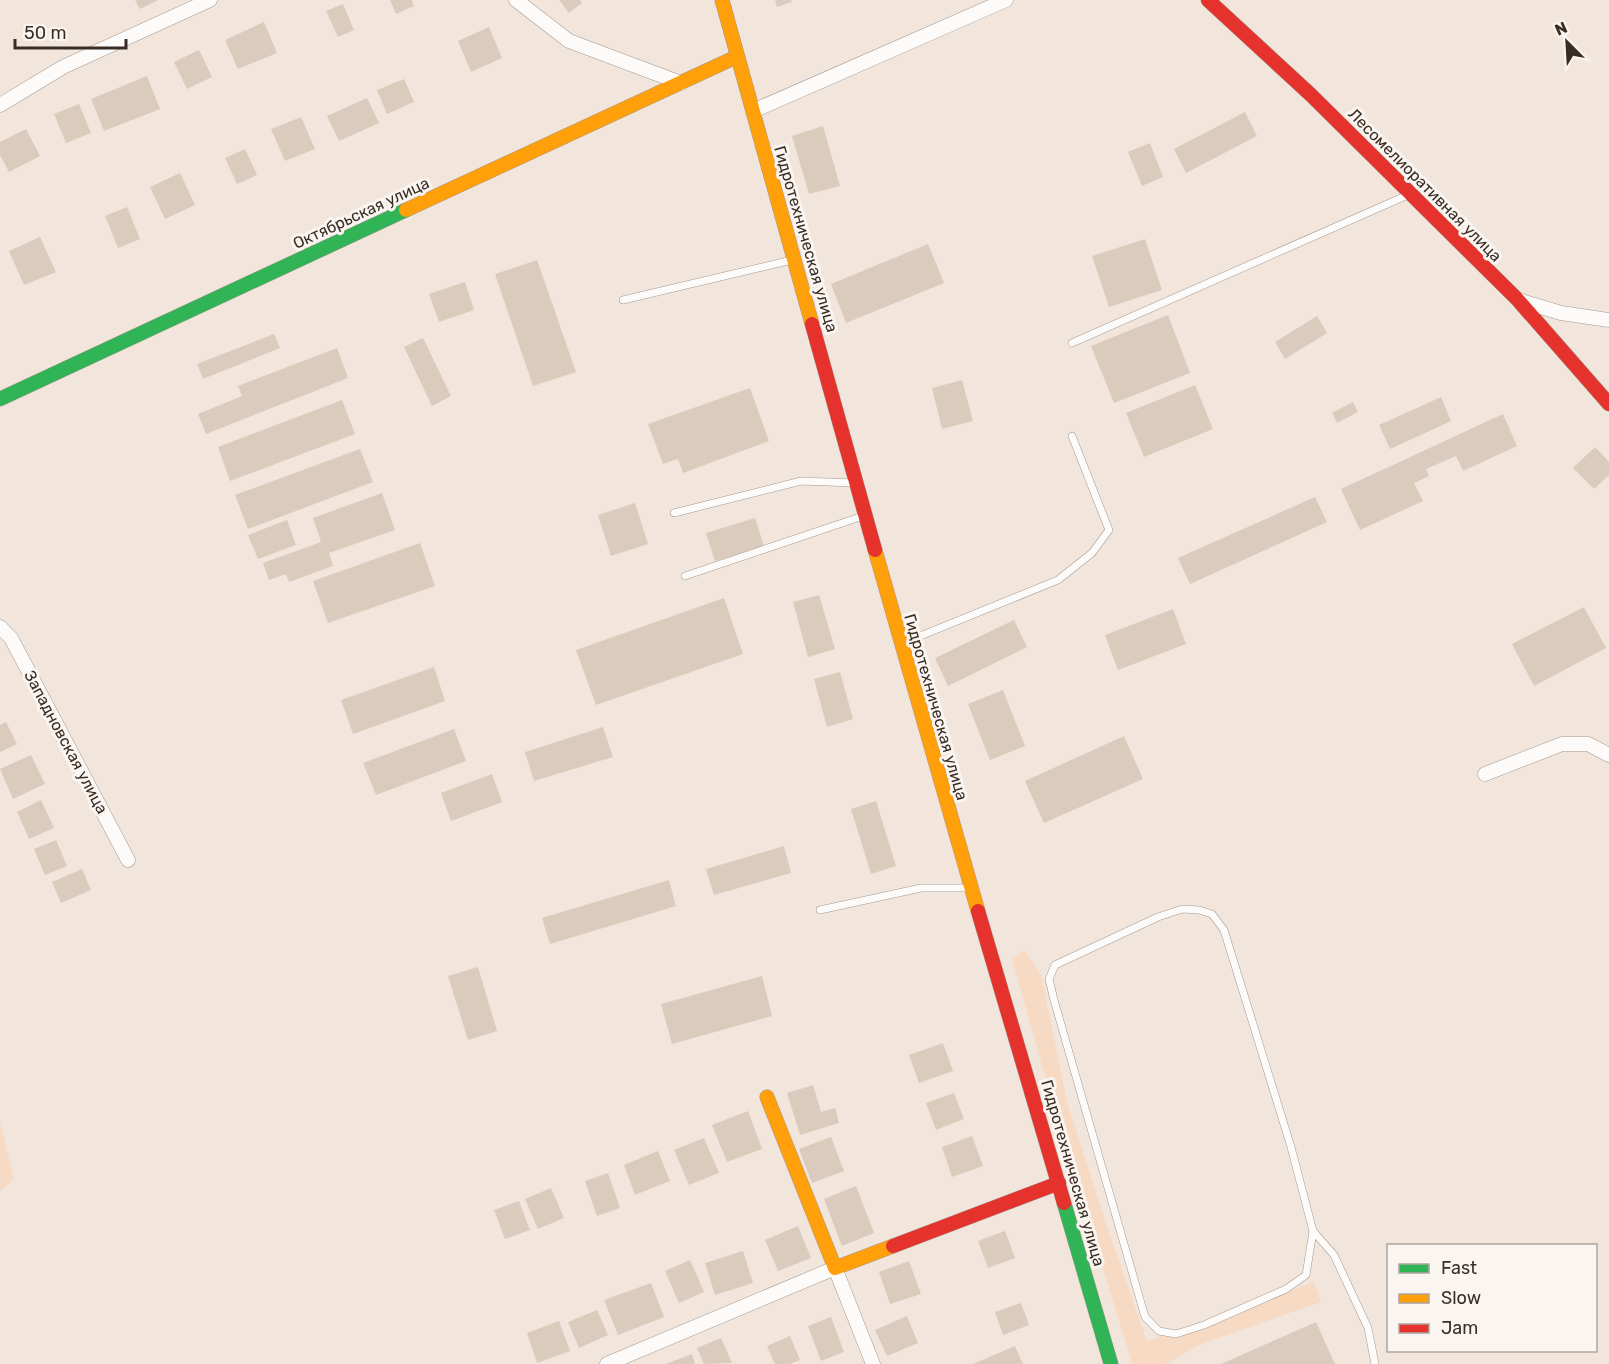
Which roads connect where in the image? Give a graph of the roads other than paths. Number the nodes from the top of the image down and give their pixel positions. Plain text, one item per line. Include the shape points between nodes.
1 (210, 0) edge
2 (516, 0) edge
3 (722, 0) edge
4 (1006, 0) edge
5 (1208, 0) edge
6 (736, 57) junction
7 (681, 83) junction
8 (0, 105) edge
9 (753, 111) junction
10 (1410, 194) junction
11 (794, 260) junction
12 (1517, 299) junction
13 (623, 300) dead end
14 (1609, 320) edge
15 (1072, 343) dead end
16 (0, 399) edge
17 (1609, 404) edge
18 (1072, 436) dead end
19 (856, 483) junction
20 (674, 513) dead end
21 (865, 515) junction
22 (685, 576) dead end
23 (0, 627) edge
24 (901, 644) junction
25 (1609, 755) edge
26 (1485, 774) dead end
27 (128, 860) dead end
28 (972, 888) junction
29 (820, 910) dead end
30 (767, 1097) dead end
31 (1059, 1183) junction
32 (1313, 1231) junction
33 (835, 1268) junction
34 (607, 1364) edge
35 (873, 1364) edge
36 (1111, 1364) edge
37 (1375, 1364) edge

1 - 8 street via 63,67
2 - 7 street via 569,41
3 - 6 street, Гидротехническая улица
4 - 9 street
5 - 10 street, Лесомелиоративная улица
6 - 7 street, Октябрьская улица
6 - 9 street, Гидротехническая улица
7 - 16 street, Октябрьская улица
9 - 11 street, Гидротехническая улица
10 - 12 street, Лесомелиоративная улица
10 - 15 lane
11 - 13 lane
11 - 19 street, Гидротехническая улица
12 - 14 street via 1561,313
12 - 17 street, Лесомелиоративная улица
18 - 24 lane via 1109,530 1092,553 1058,580
19 - 20 lane via 801,481
19 - 21 street, Гидротехническая улица
21 - 22 lane
21 - 24 street, Гидротехническая улица
23 - 27 street, Западновская улица via 11,639
24 - 28 street, Гидротехническая улица
25 - 26 street via 1588,744 1562,744
28 - 29 lane via 921,888
28 - 31 street, Гидротехническая улица
30 - 33 street
31 - 33 street
31 - 36 street, Гидротехническая улица
32 - 32 lane via 1224,930 1212,914 1182,909 1055,965 1049,979 1054,1000 1145,1317 1159,1331 1176,1334 1286,1288 1306,1275
32 - 37 lane via 1334,1254 1354,1296 1368,1328
33 - 34 street
33 - 35 street

